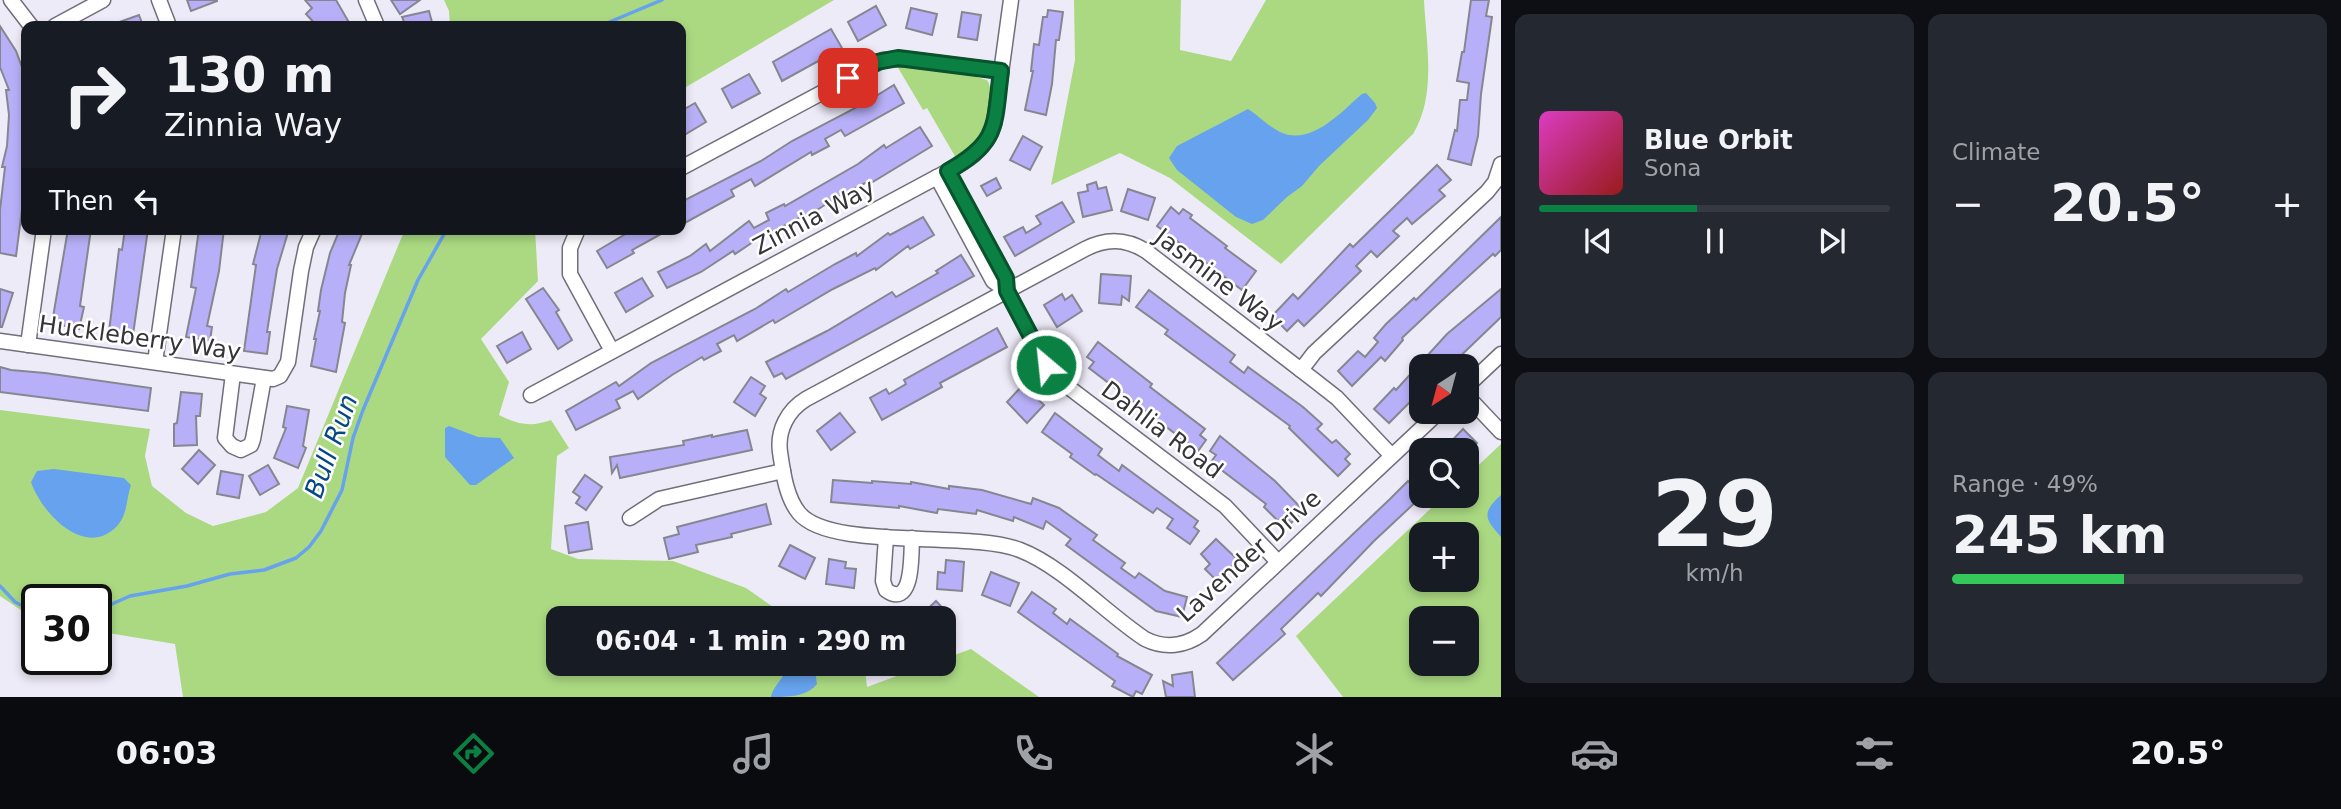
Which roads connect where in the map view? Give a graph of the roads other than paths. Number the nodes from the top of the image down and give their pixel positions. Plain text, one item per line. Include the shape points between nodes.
1 (11, 0) edge
2 (103, 0) edge
3 (159, 0) edge
4 (366, 0) edge
5 (1011, 0) edge
6 (27, 21) edge
7 (64, 21) edge
8 (167, 21) edge
9 (375, 21) edge
10 (1001, 71) junction
11 (1501, 164) edge
12 (686, 165) edge
13 (943, 174) junction
14 (43, 235) edge
15 (173, 235) edge
16 (311, 235) edge
17 (575, 235) edge
18 (1007, 291) junction
19 (0, 341) edge
20 (28, 345) junction
21 (612, 351) junction
22 (1501, 354) edge
23 (155, 362) junction
24 (1301, 370) junction
25 (233, 374) junction
26 (1479, 375) edge
27 (269, 379) junction
28 (531, 395) dead end
29 (1479, 409) edge
30 (1426, 424) edge
31 (1501, 432) edge
32 (1392, 456) junction
33 (783, 471) junction
34 (630, 518) dead end
35 (886, 537) junction
36 (912, 538) junction
37 (1278, 562) junction

1 - 6 street
2 - 7 street
3 - 8 street
4 - 9 street
5 - 10 street, Zinnia Way
10 - 12 street via 883,60
10 - 13 street, Zinnia Way via 990,135 976,153
11 - 24 street via 1486,192
13 - 18 street, Dahlia Road via 1006,278
13 - 21 street, Zinnia Way
14 - 20 street
15 - 23 street
16 - 27 street via 301,271 288,362 280,376
17 - 21 street via 568,261 570,274
18 - 24 street, Jasmine Way via 1093,245 1115,240 1129,243 1146,251
18 - 33 street, Jasmine Way via 797,405 785,420 780,438
18 - 37 street, Dahlia Road via 1053,374 1225,506
19 - 20 street, Huckleberry Way
20 - 23 street, Huckleberry Way
21 - 28 street, Zinnia Way
22 - 26 street
23 - 25 street, Huckleberry Way
24 - 32 street, Jasmine Way via 1336,398
25 - 27 street, Huckleberry Way
25 - 27 street via 225,438 236,449 247,449 253,439
29 - 31 street
30 - 32 street, Lavender Drive
32 - 37 street, Lavender Drive
33 - 34 street via 659,499
33 - 35 street, Lavender Drive via 793,505 810,523 831,531
35 - 36 street, Lavender Drive
35 - 36 street via 883,581 886,590 894,594 907,586
36 - 37 street, Lavender Drive via 996,544 1028,553 1145,639 1165,645 1199,636

